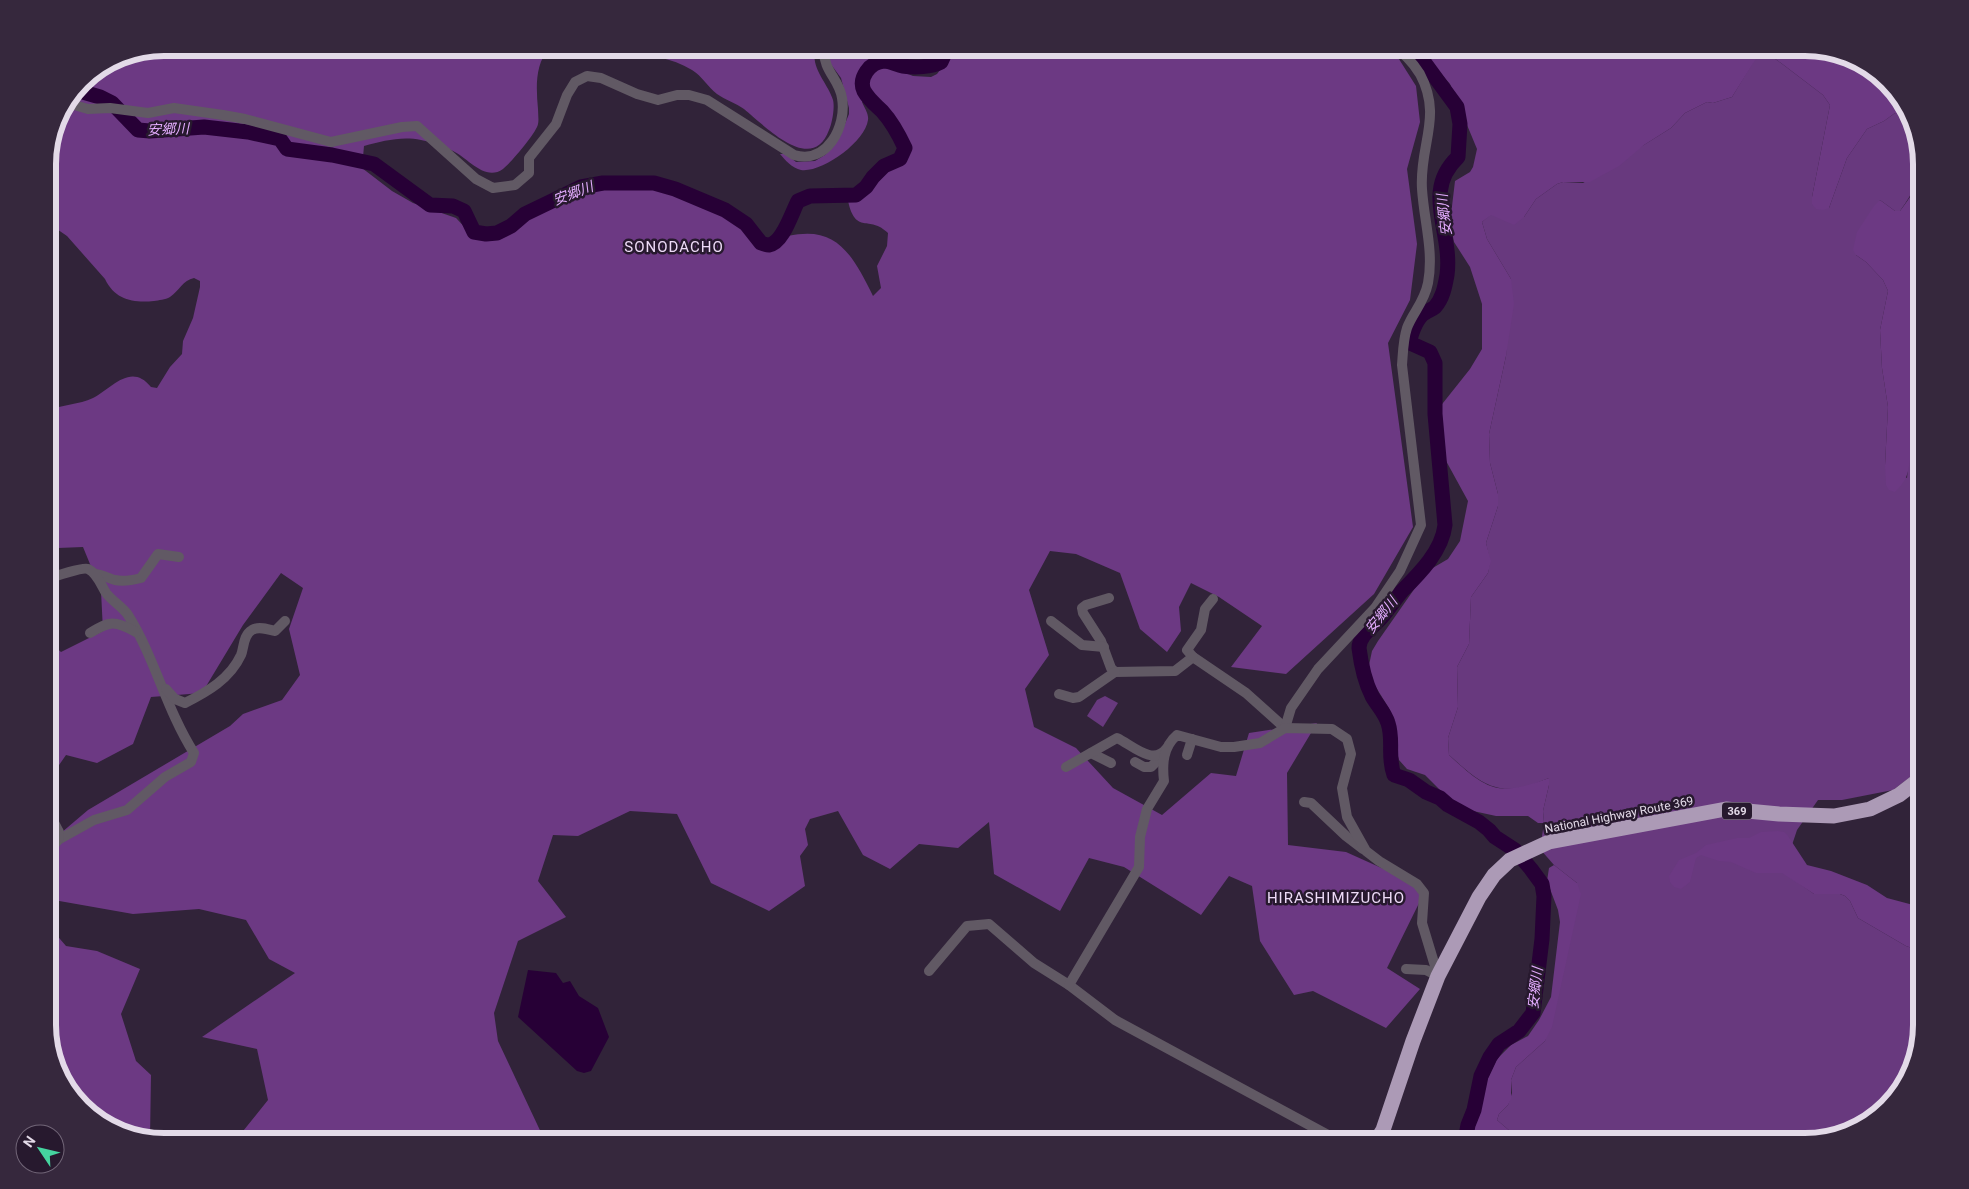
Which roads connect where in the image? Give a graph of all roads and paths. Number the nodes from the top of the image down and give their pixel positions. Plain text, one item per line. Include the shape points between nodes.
1 (825, 56) edge
2 (1406, 56) edge
3 (74, 105) edge
4 (179, 557) dead end
5 (95, 574) junction
6 (56, 577) edge
7 (1109, 598) dead end
8 (1213, 600) dead end
9 (285, 621) dead end
10 (1051, 621) dead end
11 (136, 632) junction
12 (90, 634) dead end
13 (1104, 647) junction
14 (1193, 657) junction
15 (1115, 672) junction
16 (161, 683) junction
17 (1059, 694) dead end
18 (1285, 728) junction
19 (1192, 739) junction
20 (1162, 752) junction
21 (1091, 753) junction
22 (1187, 755) dead end
23 (1135, 762) dead end
24 (1111, 764) dead end
25 (1066, 767) dead end
26 (1913, 784) edge
27 (1304, 802) dead end
28 (56, 826) edge
29 (58, 840) junction
30 (56, 843) edge
31 (1366, 851) junction
32 (1406, 969) dead end
33 (929, 970) dead end
34 (1438, 976) junction
35 (1069, 985) junction
36 (1322, 1133) edge
37 (1381, 1133) edge

1 - 3 street via 826,67 840,91 843,108 837,132 827,149 813,157 794,155 707,100 677,95 658,100 587,76 575,82 556,124 529,158 529,173 515,185 493,188 470,175 417,126 331,142 223,115 174,108 148,113 88,109
2 - 18 street via 1425,85 1430,106 1430,126 1421,164 1430,261 1428,282 1424,298 1408,327 1402,365 1421,525 1400,571 1375,608 1318,670 1291,708
4 - 5 street via 158,554 141,578 128,581
5 - 6 street via 82,568
5 - 11 street via 107,595 127,613
7 - 13 street via 1082,608
8 - 14 street via 1205,609 1201,630 1186,650
9 - 16 street via 275,630 262,628 249,632 241,655 230,672 204,694 185,703 175,699
10 - 13 street via 1082,645
11 - 12 street via 120,623 107,623
11 - 16 street
13 - 15 street
14 - 15 street via 1175,671
14 - 18 street via 1246,693
15 - 17 street via 1079,696 1072,698
16 - 29 street via 181,732 194,753 191,762 165,777 127,810 94,820
18 - 19 street via 1260,744 1222,747
18 - 31 street via 1332,729 1346,738 1351,754 1342,788 1347,818
19 - 20 street via 1177,735
19 - 22 street
20 - 21 street via 1145,754 1117,738
20 - 23 street via 1151,768
20 - 35 street via 1164,781 1150,801 1142,827 1139,868
21 - 24 street
21 - 25 street
26 - 34 highway, National Highway Route 369 / 369 via 1870,809 1834,816 1726,810 1547,843 1510,860 1494,876 1479,897
27 - 31 street via 1311,803
28 - 29 street
29 - 30 street
31 - 34 street via 1417,884 1424,893 1422,923
32 - 34 street via 1426,970
33 - 35 street via 967,926 989,924 1034,963
34 - 37 highway, National Highway Route 369 / 369
35 - 36 street via 1115,1020

